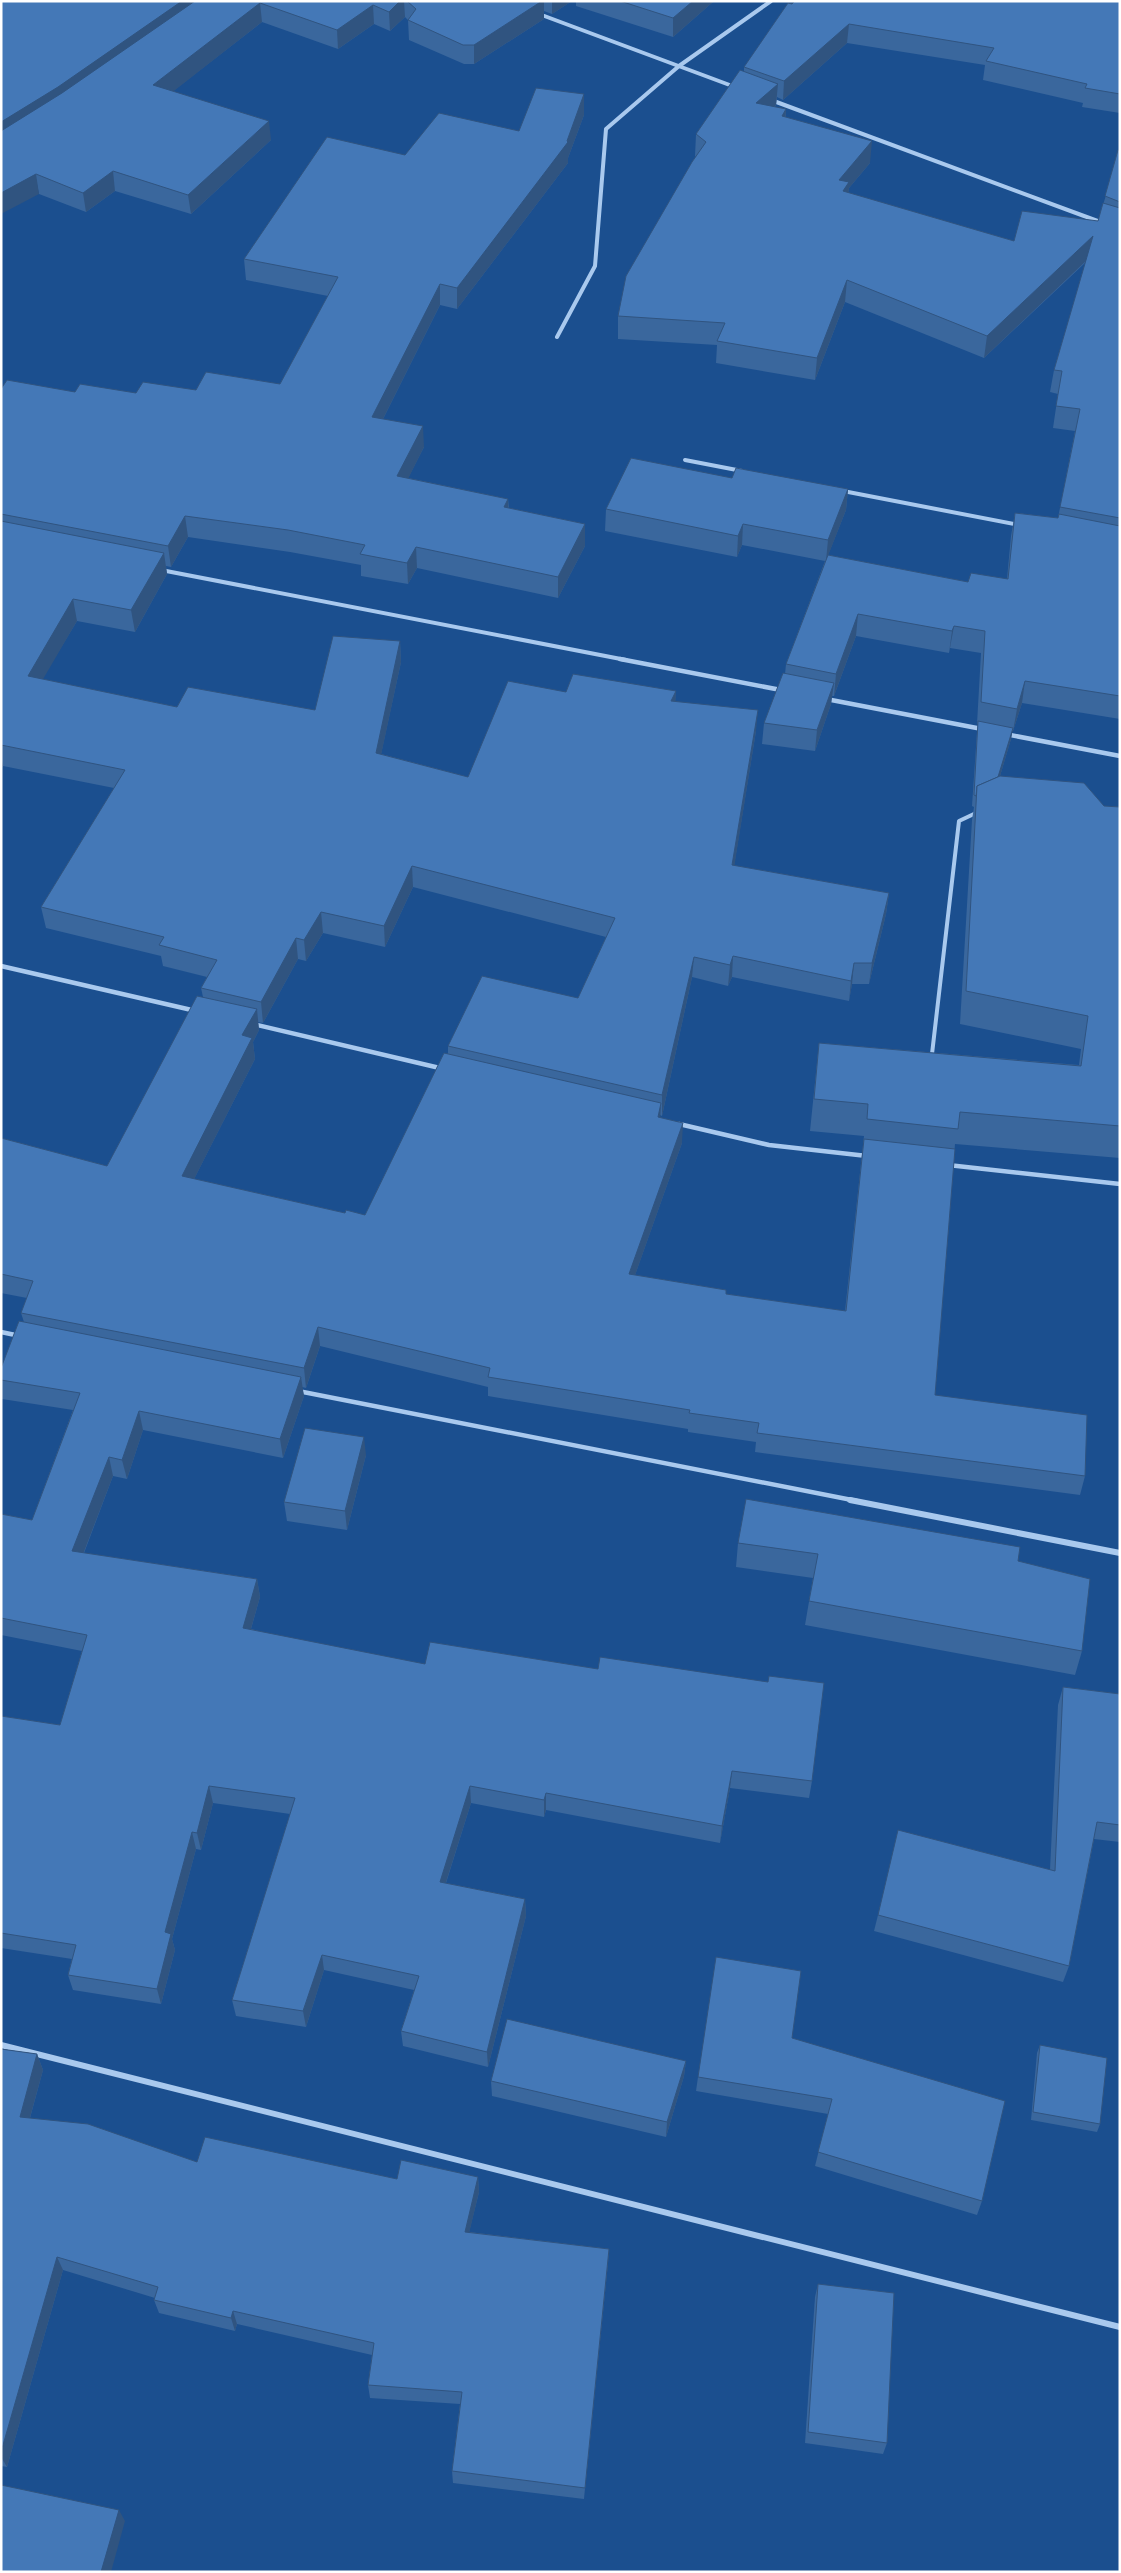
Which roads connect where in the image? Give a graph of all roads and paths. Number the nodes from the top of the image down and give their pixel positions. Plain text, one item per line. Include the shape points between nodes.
1 (771, 1) edge
2 (533, 12) edge
3 (679, 66) junction
4 (743, 90) edge
5 (762, 97) edge
6 (1111, 226) edge
7 (557, 336) dead end
8 (685, 460) dead end
9 (753, 473) edge
10 (840, 490) edge
11 (1023, 526) edge
12 (158, 569) edge
13 (786, 691) edge
14 (816, 697) edge
15 (992, 731) edge
16 (1002, 733) edge
17 (1120, 756) edge
18 (980, 811) edge
19 (1, 966) edge
20 (205, 1013) edge
21 (244, 1022) edge
22 (932, 1054) edge
23 (448, 1070) edge
24 (672, 1122) edge
25 (878, 1157) edge
26 (937, 1164) edge
27 (1120, 1184) edge
28 (1, 1332) edge
29 (30, 1338) edge
30 (293, 1390) edge
31 (1120, 1553) edge
32 (1, 2045) edge
33 (1120, 2327) edge

1 - 3 street
2 - 3 street
3 - 4 street
3 - 7 street via 606,129 595,266
5 - 6 street
8 - 9 street
10 - 11 street
12 - 13 street
14 - 15 street
16 - 17 street
18 - 22 lane via 959,822
19 - 20 street
21 - 23 street
24 - 25 street via 769,1145
26 - 27 street
28 - 29 street
30 - 31 street
32 - 33 street

